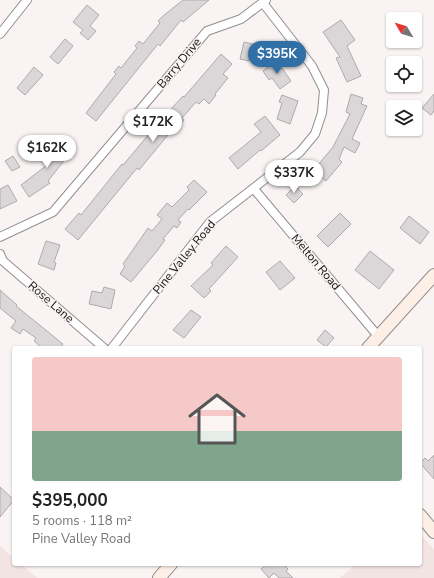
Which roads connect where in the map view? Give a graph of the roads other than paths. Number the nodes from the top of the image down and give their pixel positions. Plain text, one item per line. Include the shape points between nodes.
1 (27, 0) edge
2 (264, 1) edge
3 (0, 34) edge
4 (254, 189) junction
5 (0, 237) edge
6 (0, 254) edge
7 (434, 274) edge
8 (378, 336) junction
9 (102, 346) edge
10 (114, 346) edge
11 (370, 346) edge
12 (422, 518) edge
13 (434, 532) edge
14 (170, 566) edge
15 (159, 578) edge

1 - 3 street
2 - 4 street, Pine Valley Road via 312,66 324,90 322,113 315,134 300,152
2 - 5 street, Barry Drive via 240,19 207,31 54,212
4 - 8 street, Melton Road
4 - 10 street, Pine Valley Road via 210,222
6 - 9 street, Rose Lane via 3,261
7 - 8 street
8 - 11 street
12 - 13 street
14 - 15 street

